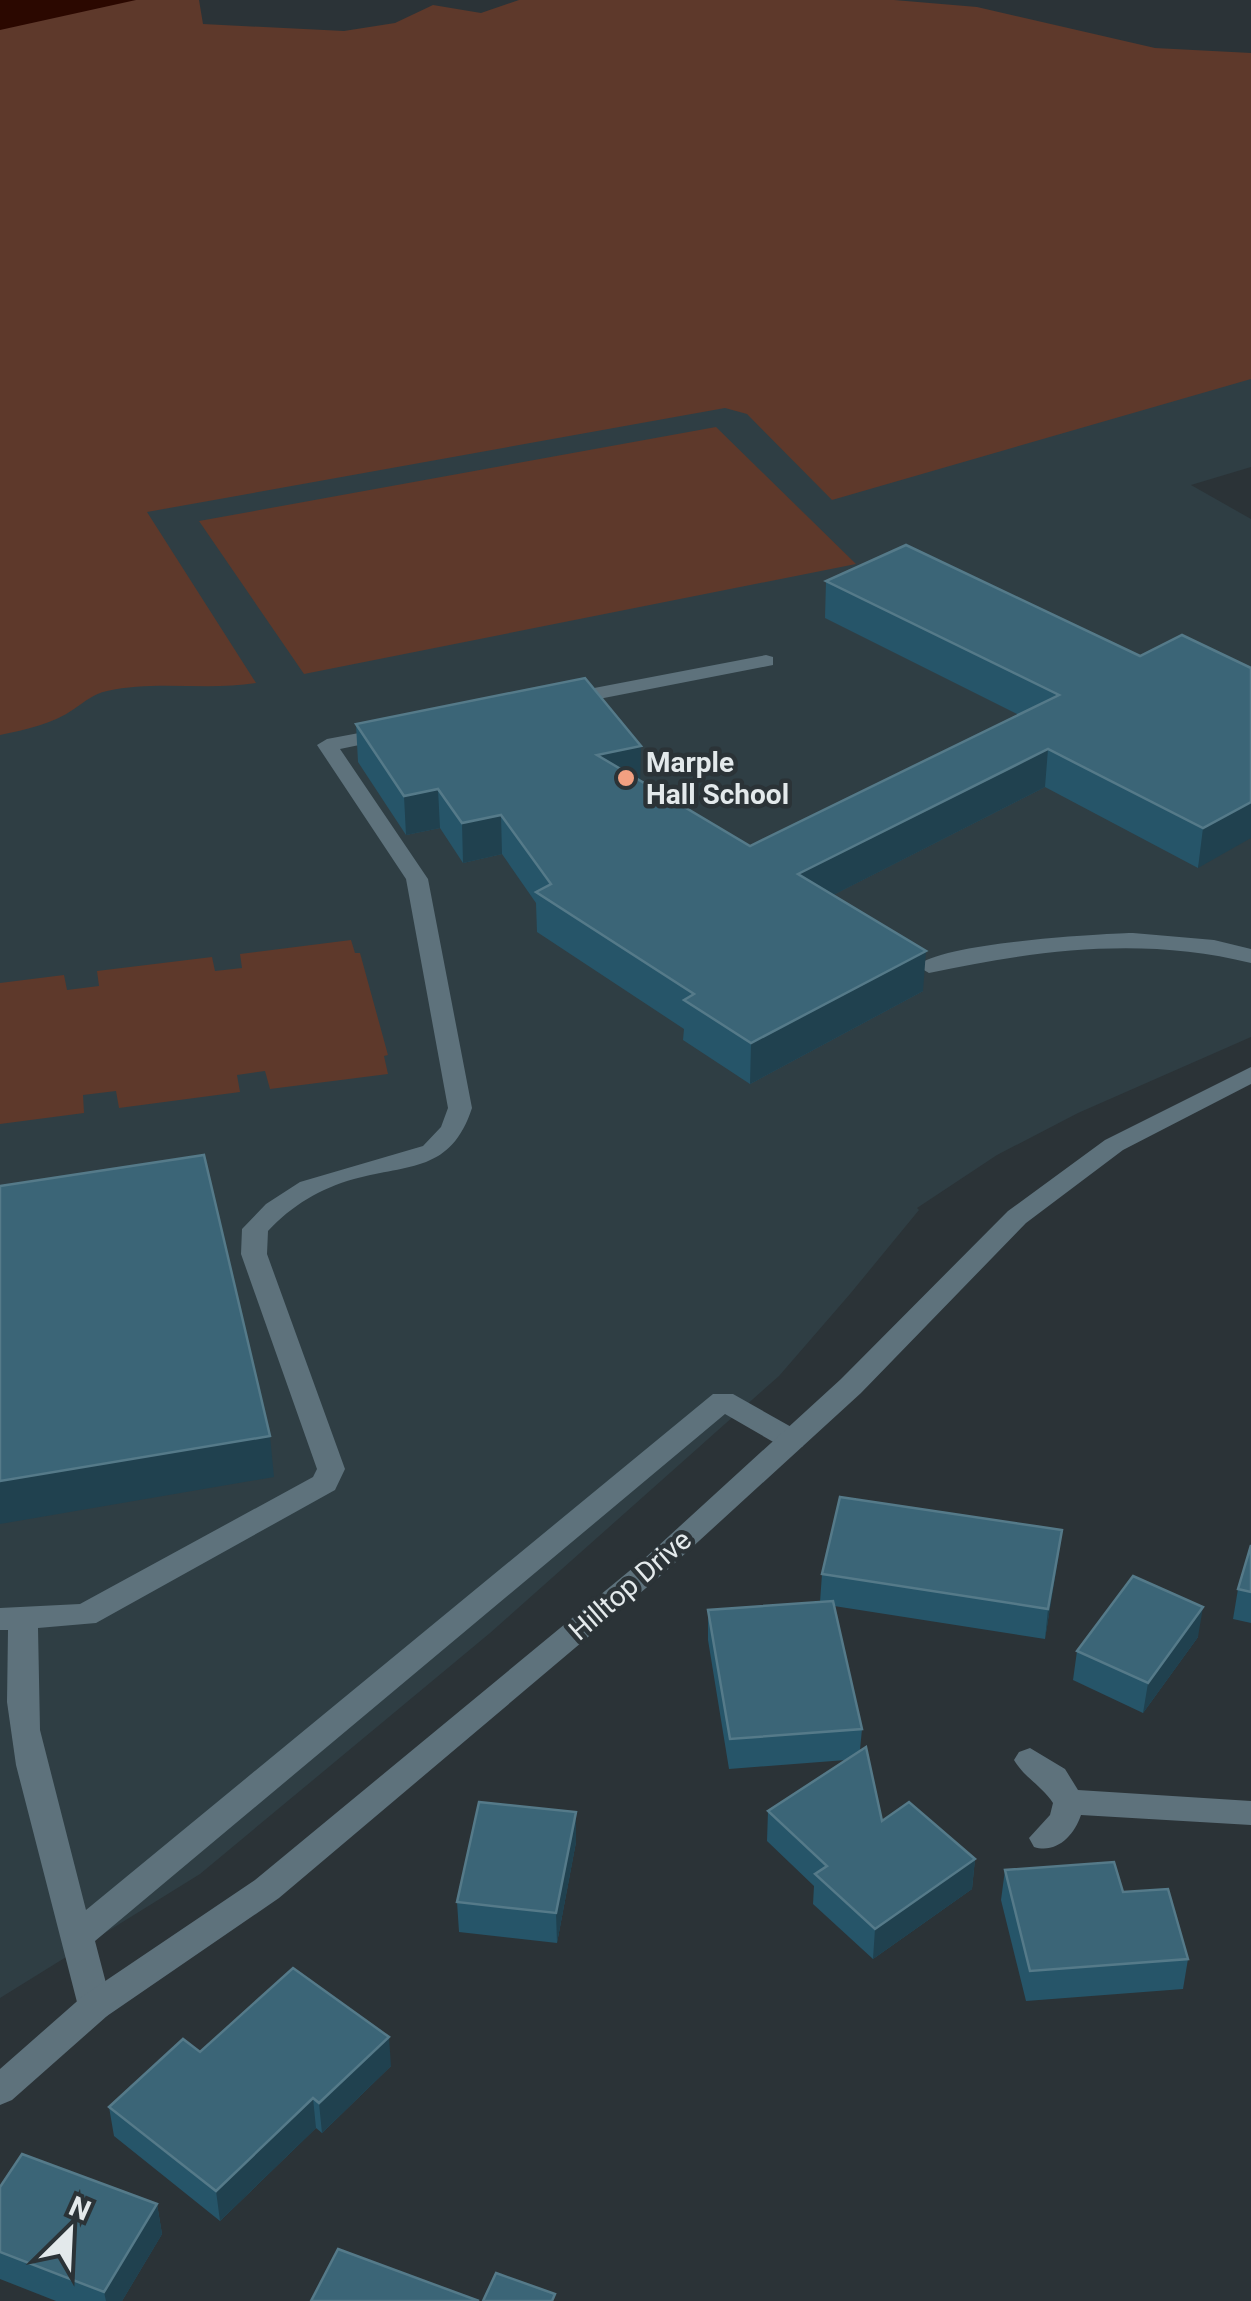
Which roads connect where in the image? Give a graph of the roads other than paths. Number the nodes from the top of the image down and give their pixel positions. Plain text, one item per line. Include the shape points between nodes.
1 (766, 661) dead end
2 (537, 705) edge
3 (422, 726) edge
4 (1251, 956) edge
5 (929, 966) edge
6 (1251, 1074) edge
7 (792, 1440) junction
8 (11, 1617) edge
9 (1030, 1760) dead end
10 (1069, 1802) junction
11 (1251, 1813) edge
12 (1045, 1838) dead end
13 (79, 1935) junction
14 (95, 2006) junction
15 (0, 2090) edge

1 - 2 street
3 - 8 street via 327,744 424,898 460,1108 456,1128 443,1146 421,1157 349,1172 290,1197 255,1229 254,1254 330,1469 325,1483 85,1614
4 - 5 street via 1194,944 1096,942 1005,949
6 - 7 street, Hilltop Drive via 1114,1145 1017,1217
7 - 13 street via 722,1401
7 - 14 street, Hilltop Drive via 655,1565 267,1890
8 - 13 street via 46,1830
9 - 10 street via 1054,1778
10 - 11 street
10 - 12 street via 1064,1821
13 - 14 street
14 - 15 street, Hilltop Drive

